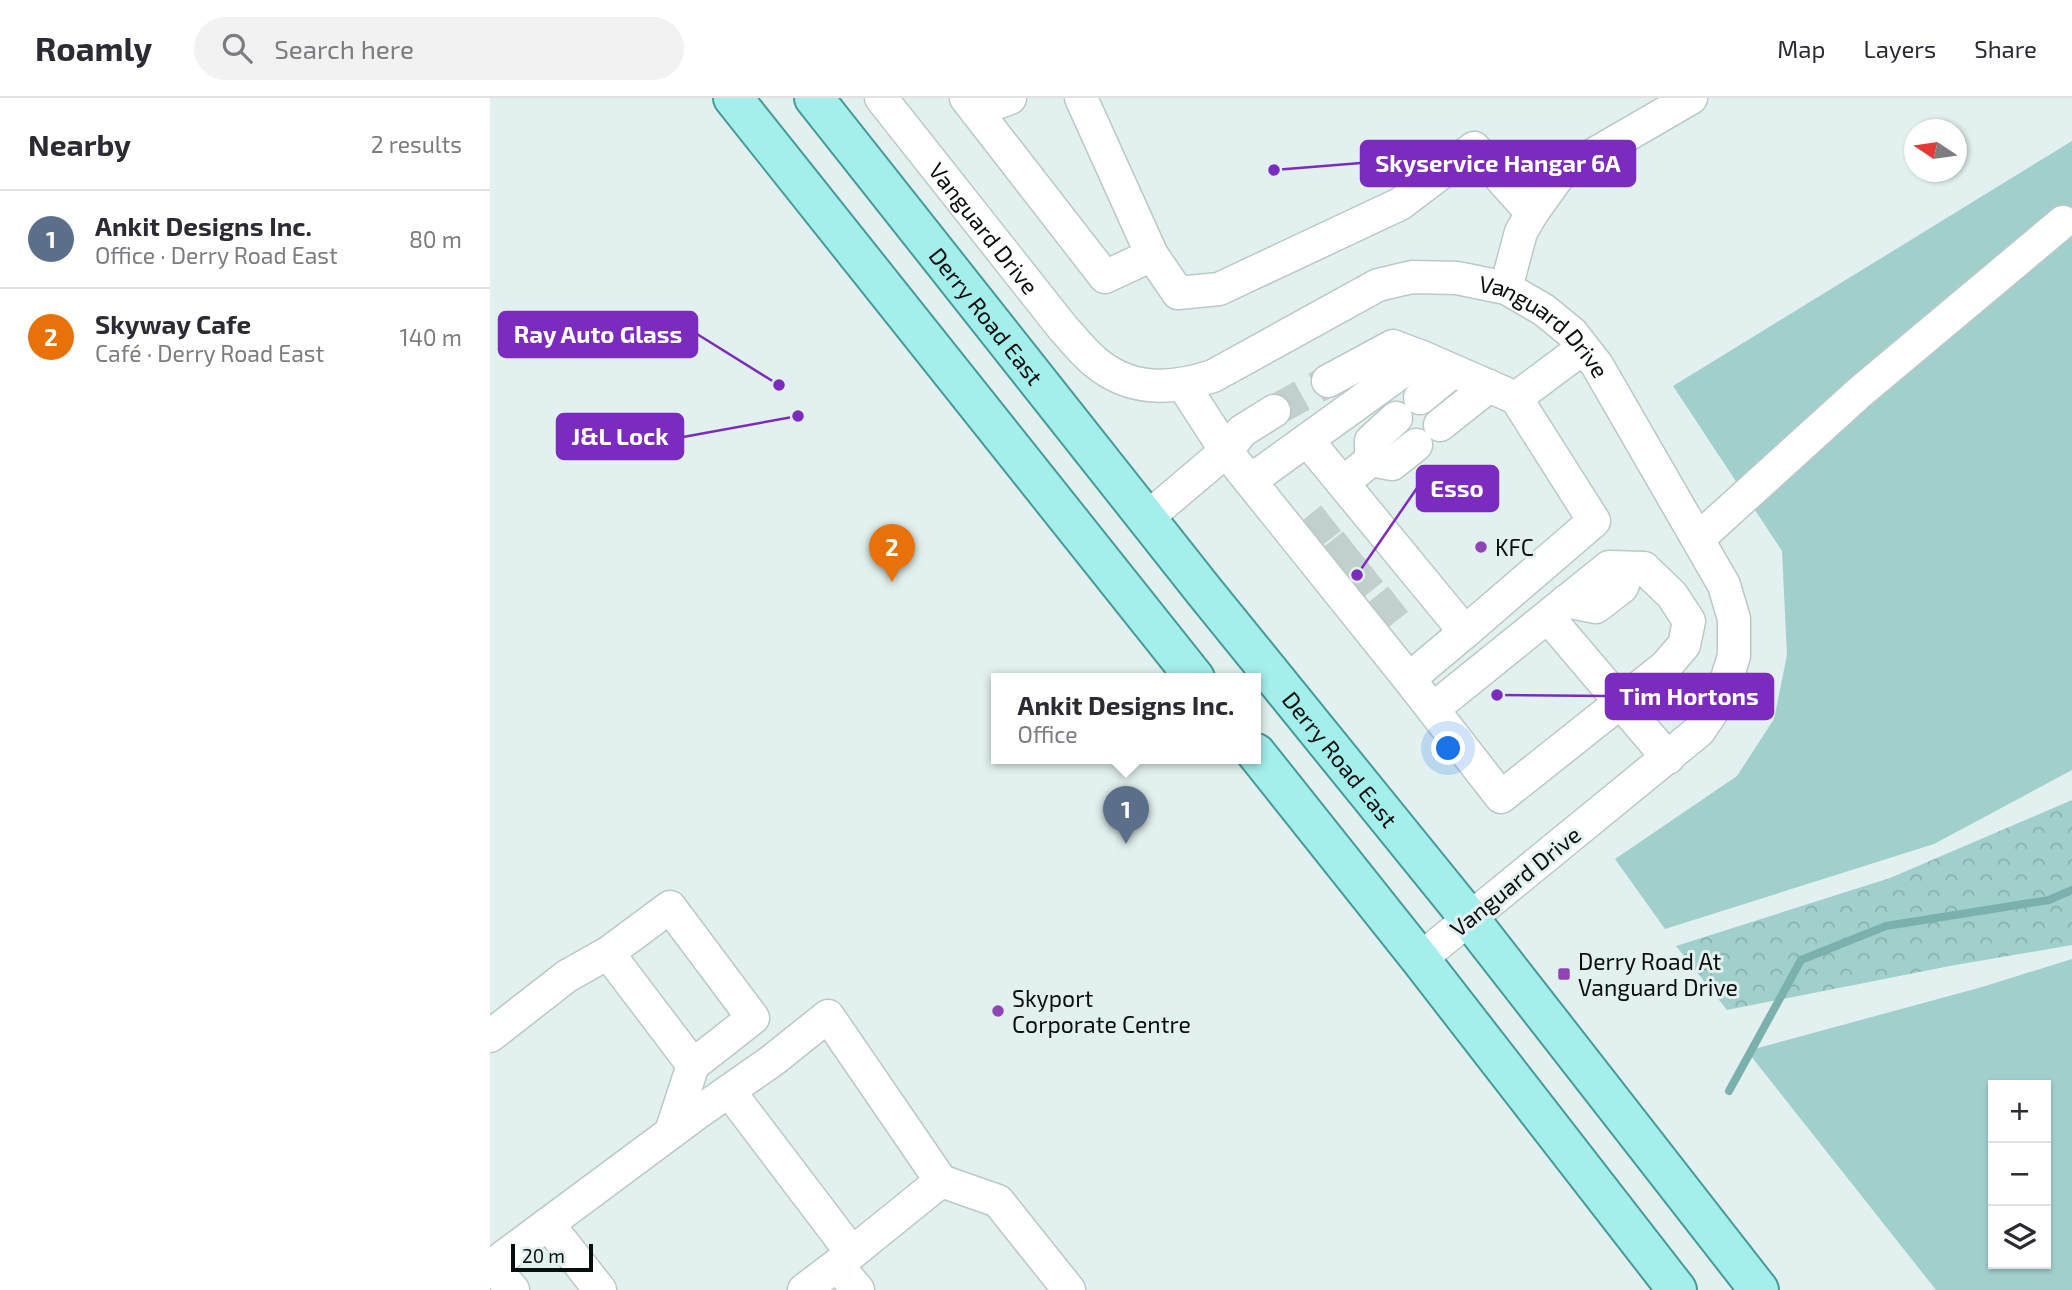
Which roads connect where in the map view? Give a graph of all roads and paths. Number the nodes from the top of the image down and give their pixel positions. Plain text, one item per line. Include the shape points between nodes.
1 (733, 98) edge
2 (814, 98) edge
3 (881, 98) edge
4 (1010, 98) edge
5 (1081, 98) edge
6 (1691, 98) edge
7 (971, 104) edge
8 (1532, 213) junction
9 (2063, 222) dead end
10 (1152, 255) junction
11 (1506, 288) junction
12 (1583, 348) junction
13 (1422, 357) junction
14 (1453, 371) junction
15 (1328, 381) tunnel mouth
16 (1184, 386) junction
17 (1503, 392) junction
18 (1420, 398) dead end
19 (1274, 411) tunnel mouth
20 (1396, 418) dead end
21 (1440, 425) dead end
22 (1308, 441) junction
23 (1416, 445) dead end
24 (1226, 451) junction
25 (1371, 460) junction
26 (1250, 481) junction
27 (1345, 499) junction
28 (1146, 518) junction
29 (1698, 539) junction
30 (1562, 615) junction
31 (1465, 632) junction
32 (1191, 673) edge
33 (1409, 679) junction
34 (1620, 704) junction
35 (1433, 709) junction
36 (1668, 758) junction
37 (1261, 760) edge
38 (1469, 918) junction
39 (608, 954) junction
40 (1420, 959) junction
41 (490, 1036) edge
42 (693, 1065) junction
43 (729, 1091) junction
44 (671, 1132) junction
45 (941, 1181) junction
46 (548, 1224) junction
47 (844, 1259) junction
48 (491, 1265) edge
49 (513, 1290) edge
50 (600, 1290) edge
51 (804, 1290) edge
52 (858, 1290) edge
53 (1069, 1290) edge
54 (1677, 1290) edge
55 (1759, 1290) edge

1 - 32 main road
2 - 28 main road, Derry Road East
3 - 16 street, Vanguard Drive via 1094,362 1148,386
4 - 7 street
5 - 10 street
6 - 8 street via 1560,174
7 - 10 street via 1105,277
8 - 10 street via 1474,148 1400,204 1219,289 1178,293
8 - 11 street via 1521,232
9 - 29 street via 1860,392
11 - 12 street, Vanguard Drive via 1544,310 1572,332
11 - 16 street, Vanguard Drive via 1457,278 1412,276 1378,285 1213,376
12 - 17 street
12 - 29 street, Vanguard Drive
13 - 14 street
13 - 15 street via 1393,346
13 - 22 street
14 - 17 street
14 - 18 street
16 - 24 street
17 - 21 street
17 - 31 street via 1594,521
19 - 24 street via 1242,431
20 - 25 street via 1371,441
22 - 26 street
22 - 27 street
23 - 25 street via 1392,464
24 - 26 street
24 - 28 street
25 - 27 street
26 - 33 street via 1345,592
27 - 31 street via 1412,587
28 - 38 main road, Derry Road East
29 - 36 street, Vanguard Drive via 1724,585 1734,619 1734,656 1720,700 1699,731
30 - 34 street
30 - 34 street via 1609,567 1644,568 1672,595 1689,621 1684,645
30 - 35 street
31 - 33 street
33 - 35 street
34 - 35 street via 1501,797
34 - 36 street
36 - 38 street, Vanguard Drive
37 - 40 main road
38 - 40 street, Vanguard Drive
38 - 55 main road, Derry Road East
39 - 41 street via 567,976
39 - 42 street
39 - 42 street via 670,907 753,1018
40 - 54 main road
42 - 44 street
43 - 44 street
43 - 45 street via 828,1016
43 - 47 street
44 - 46 street
45 - 47 street
45 - 53 street via 998,1201
46 - 48 street
46 - 50 street
47 - 51 street
47 - 52 street
48 - 49 street

